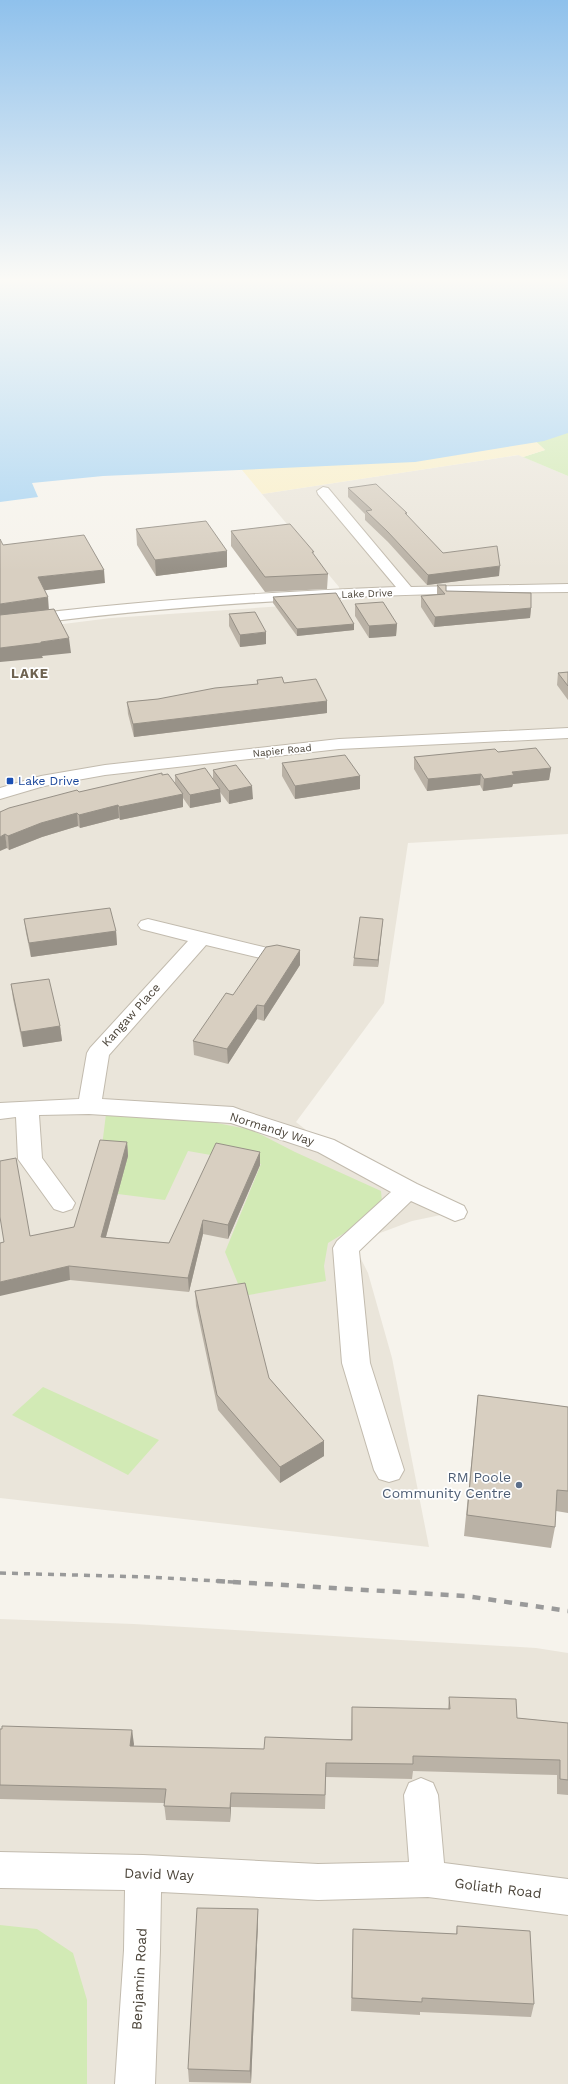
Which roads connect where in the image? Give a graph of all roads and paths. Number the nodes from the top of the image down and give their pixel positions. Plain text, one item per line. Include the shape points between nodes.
1 (323, 491) dead end
2 (568, 588) edge
3 (407, 591) junction
4 (0, 623) edge
5 (568, 733) edge
6 (0, 794) edge
7 (148, 925) dead end
8 (201, 938) junction
9 (269, 954) edge
10 (89, 1106) junction
11 (27, 1108) junction
12 (0, 1111) edge
13 (408, 1190) junction
14 (63, 1203) dead end
15 (455, 1212) dead end
16 (389, 1470) dead end
17 (421, 1794) dead end
18 (0, 1870) edge
19 (143, 1873) junction
20 (428, 1879) junction
21 (318, 1882) joint
22 (568, 1897) edge
23 (135, 2084) edge

1 - 3 street
2 - 3 street, Lake Drive
3 - 4 street, Lake Drive via 142,607
5 - 6 street, Napier Road via 339,744 105,770 41,782
7 - 8 street
8 - 9 street
8 - 10 street, Kangaw Place via 98,1053
10 - 11 street, Normandy Way
10 - 13 street, Normandy Way via 233,1115 326,1146
11 - 12 street, Normandy Way
11 - 14 street via 30,1159
13 - 15 street, Normandy Way
13 - 16 street via 346,1248 356,1363
17 - 20 street
18 - 19 street, David Way
19 - 21 street, David Way
19 - 23 street, Benjamin Road
20 - 21 street, Goliath Road
20 - 22 street, Goliath Road

